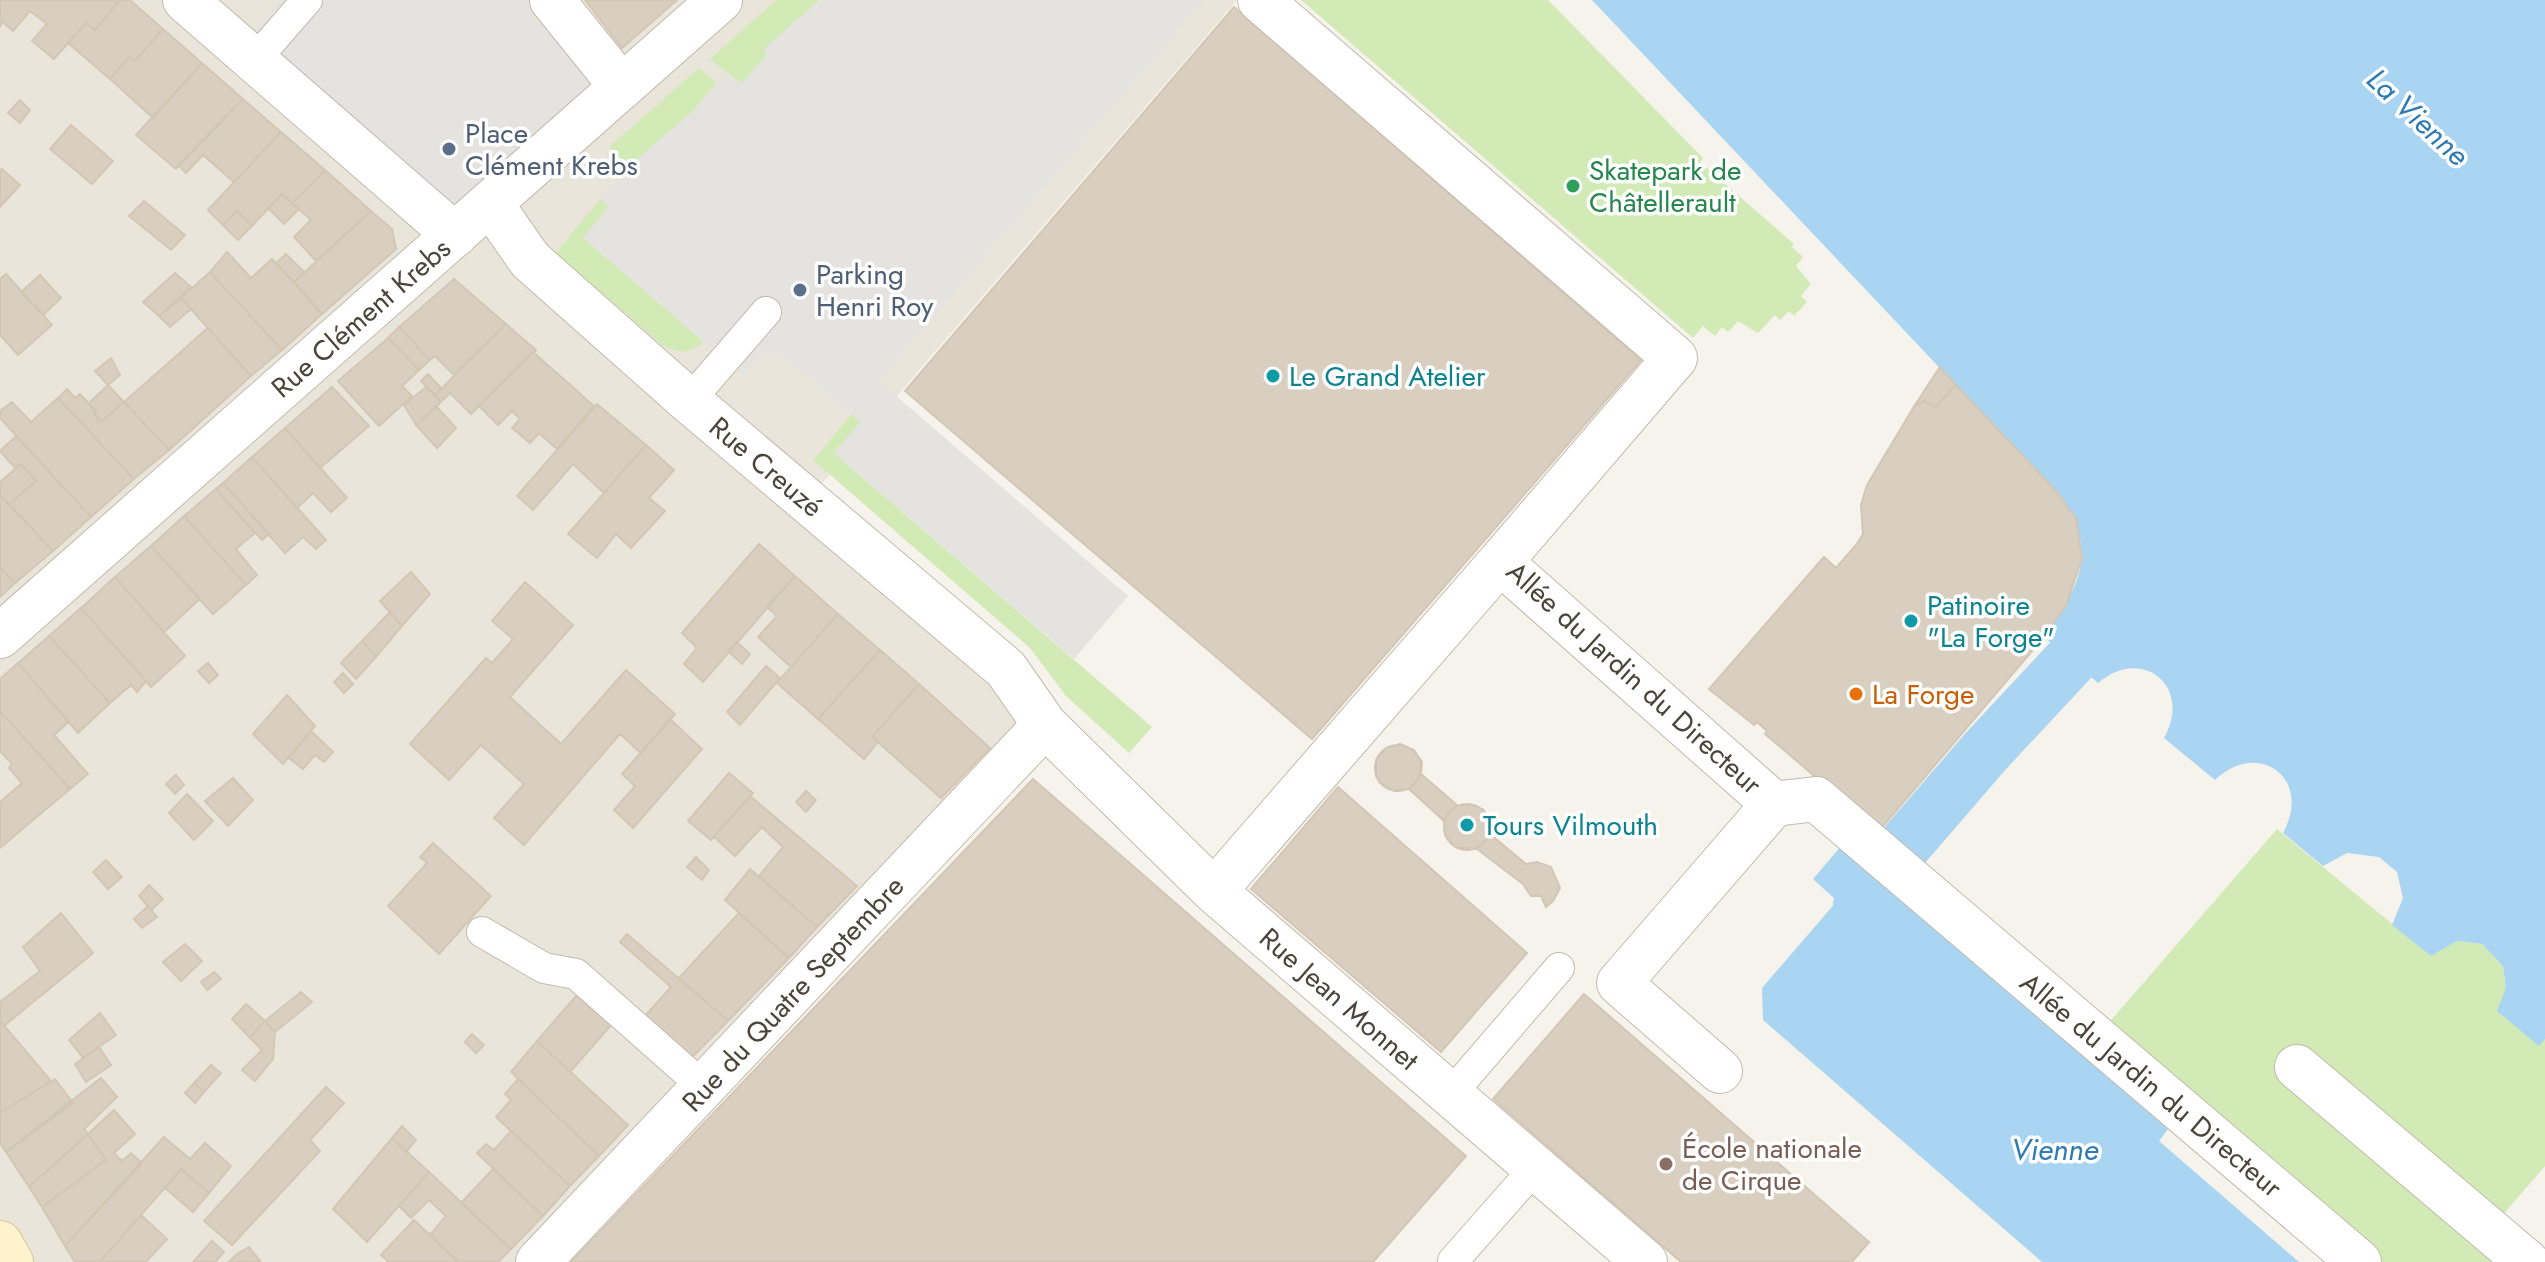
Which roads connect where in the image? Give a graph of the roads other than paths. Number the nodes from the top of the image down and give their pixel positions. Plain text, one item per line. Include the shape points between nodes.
1 (185, 0) edge
2 (307, 0) edge
3 (552, 0) edge
4 (720, 0) edge
5 (1260, 0) edge
6 (254, 61) junction
7 (622, 87) junction
8 (491, 204) junction
9 (455, 235) junction
10 (766, 312) dead end
11 (689, 401) junction
12 (1500, 562) junction
13 (0, 636) edge
14 (1045, 725) junction
15 (1774, 804) junction
16 (1214, 891) junction
17 (482, 932) dead end
18 (1559, 968) dead end
19 (2297, 1067) dead end
20 (1720, 1071) dead end
21 (705, 1088) junction
22 (1450, 1095) junction
23 (1535, 1168) junction
24 (0, 1243) edge
25 (1453, 1261) edge
26 (11, 1262) edge
27 (538, 1262) edge
28 (1645, 1262) edge
29 (2359, 1262) edge
30 (2527, 1262) edge

1 - 6 street
2 - 6 lane
3 - 7 street
4 - 7 street, Rue Clément Krebs
5 - 12 street, Allée du Jardin du Directeur via 1675,358
6 - 9 street
7 - 8 street, Rue Clément Krebs
8 - 9 street, Rue Clément Krebs
8 - 11 street, Rue Creuzé via 530,260
9 - 13 street, Rue Clément Krebs
10 - 11 lane
11 - 14 street, Rue Creuzé via 1006,669
12 - 15 street, Allée du Jardin du Directeur
12 - 16 street
14 - 16 street, Rue Jean Monnet
14 - 21 street, Rue du Quatre Septembre
15 - 20 street via 1619,983
15 - 29 street, Allée du Jardin du Directeur via 1816,799
16 - 22 street, Rue Jean Monnet
17 - 21 lane via 544,968 576,974
18 - 22 lane
19 - 30 street
21 - 27 street, Rue du Quatre Septembre
22 - 23 street, Rue Jean Monnet
23 - 25 lane
23 - 28 street, Rue Jean Monnet
24 - 26 main road

